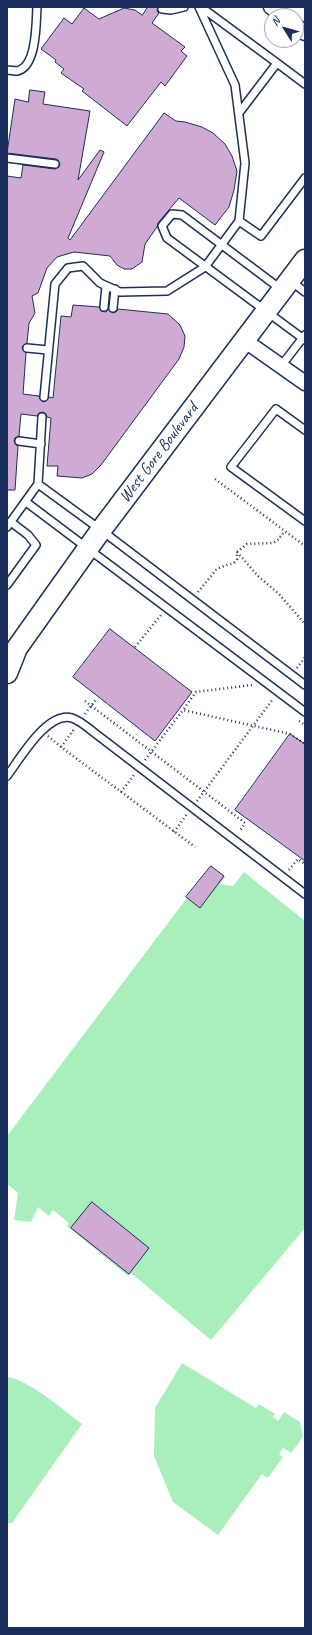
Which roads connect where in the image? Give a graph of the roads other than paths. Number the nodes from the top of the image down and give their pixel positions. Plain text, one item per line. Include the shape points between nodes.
1 (37, 7) edge
2 (184, 7) edge
3 (200, 7) edge
4 (162, 9) dead end
5 (277, 63) junction
6 (7, 70) edge
7 (305, 84) edge
8 (239, 113) junction
9 (7, 158) edge
10 (55, 164) dead end
11 (305, 178) edge
12 (239, 221) junction
13 (221, 244) junction
14 (305, 260) edge
15 (205, 267) junction
16 (106, 286) junction
17 (292, 287) edge
18 (115, 290) junction
19 (104, 307) dead end
20 (113, 308) dead end
21 (266, 311) junction
22 (304, 338) edge
23 (244, 340) junction
24 (27, 348) dead end
25 (48, 350) junction
26 (281, 366) junction
27 (305, 383) edge
28 (44, 397) dead end
29 (42, 417) dead end
30 (305, 430) edge
31 (19, 441) dead end
32 (41, 444) junction
33 (38, 484) junction
34 (26, 502) junction
35 (305, 522) edge
36 (9, 524) edge
37 (101, 530) junction
38 (88, 548) junction
39 (7, 585) edge
40 (12, 651) edge
41 (7, 673) edge
42 (305, 685) edge
43 (305, 712) edge
44 (7, 776) edge
45 (305, 894) edge

1 - 6 lane via 34,45 27,65 17,71
2 - 4 lane
3 - 5 lane
3 - 8 lane via 235,85
5 - 7 lane
5 - 8 lane
8 - 12 lane via 244,163
9 - 10 lane
11 - 12 lane via 261,236
12 - 13 lane
13 - 15 lane
13 - 15 lane via 182,215 172,214 162,226 167,238
13 - 17 lane
14 - 17 main road, West Gore Boulevard
15 - 18 lane via 167,291
15 - 21 lane
16 - 18 lane
16 - 19 lane
16 - 25 lane via 83,266 68,268 55,284
17 - 21 main road, West Gore Boulevard
18 - 20 lane
21 - 22 lane
21 - 23 main road, West Gore Boulevard
22 - 26 lane
23 - 26 street
23 - 37 main road, West Gore Boulevard
24 - 25 lane
25 - 28 lane
26 - 27 street
29 - 32 lane
30 - 35 lane via 276,409 231,467
31 - 32 lane
32 - 33 lane
33 - 34 lane
33 - 37 lane
34 - 36 lane
34 - 38 lane
36 - 39 lane via 28,536 36,545
37 - 38 main road, West Gore Boulevard
37 - 42 lane
38 - 40 main road, West Gore Boulevard
38 - 43 lane
40 - 41 main road, West Gore Boulevard
44 - 45 lane via 40,732 51,722 71,718 80,722

